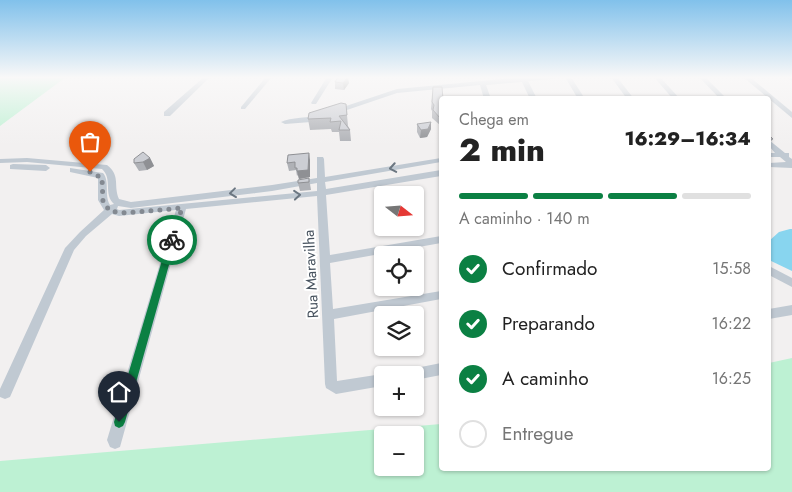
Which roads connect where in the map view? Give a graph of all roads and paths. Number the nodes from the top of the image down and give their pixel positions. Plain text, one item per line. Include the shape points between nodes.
1 (182, 100) edge
2 (250, 100) edge
3 (316, 100) edge
4 (371, 100) edge
5 (773, 100) edge
6 (314, 104) dead end
7 (243, 108) dead end
8 (166, 114) dead end
9 (792, 116) edge
10 (285, 122) dead end
11 (771, 144) edge
12 (771, 155) edge
13 (782, 155) junction
14 (792, 155) edge
15 (320, 159) dead end
16 (439, 160) edge
17 (0, 161) edge
18 (24, 164) junction
19 (771, 165) edge
20 (792, 165) edge
21 (0, 168) edge
22 (439, 173) edge
23 (321, 181) junction
24 (272, 193) junction
25 (322, 193) junction
26 (119, 203) junction
27 (182, 208) junction
28 (110, 211) junction
29 (439, 239) edge
30 (326, 260) junction
31 (771, 271) edge
32 (792, 283) edge
33 (439, 296) edge
34 (792, 310) edge
35 (771, 314) edge
36 (328, 315) junction
37 (439, 370) edge
38 (424, 373) edge
39 (374, 382) edge
40 (5, 393) dead end
41 (115, 442) dead end

1 - 8 street
2 - 7 street
3 - 6 street
4 - 10 street via 311,120
5 - 9 street
11 - 13 street
12 - 13 street
13 - 14 street
13 - 20 street
15 - 23 street, Rua Maravilha
16 -> 23 street
17 - 18 street
18 - 21 street
18 - 26 street via 104,167 113,173 112,196
18 - 28 street via 83,170 100,175 103,202
19 - 20 street
22 - 25 street
23 - 24 street
23 - 25 street, Rua Maravilha
24 -> 25 street
24 -> 26 street via 139,205
24 - 27 street
25 - 30 street, Rua Maravilha
26 - 28 street
27 - 28 street via 126,213
27 - 41 street
28 - 40 street via 70,248
29 - 30 street
30 - 36 street, Rua Maravilha
31 - 32 street
33 - 36 street
34 - 35 street
36 - 39 street, Rua Maravilha via 333,387
37 - 38 street

